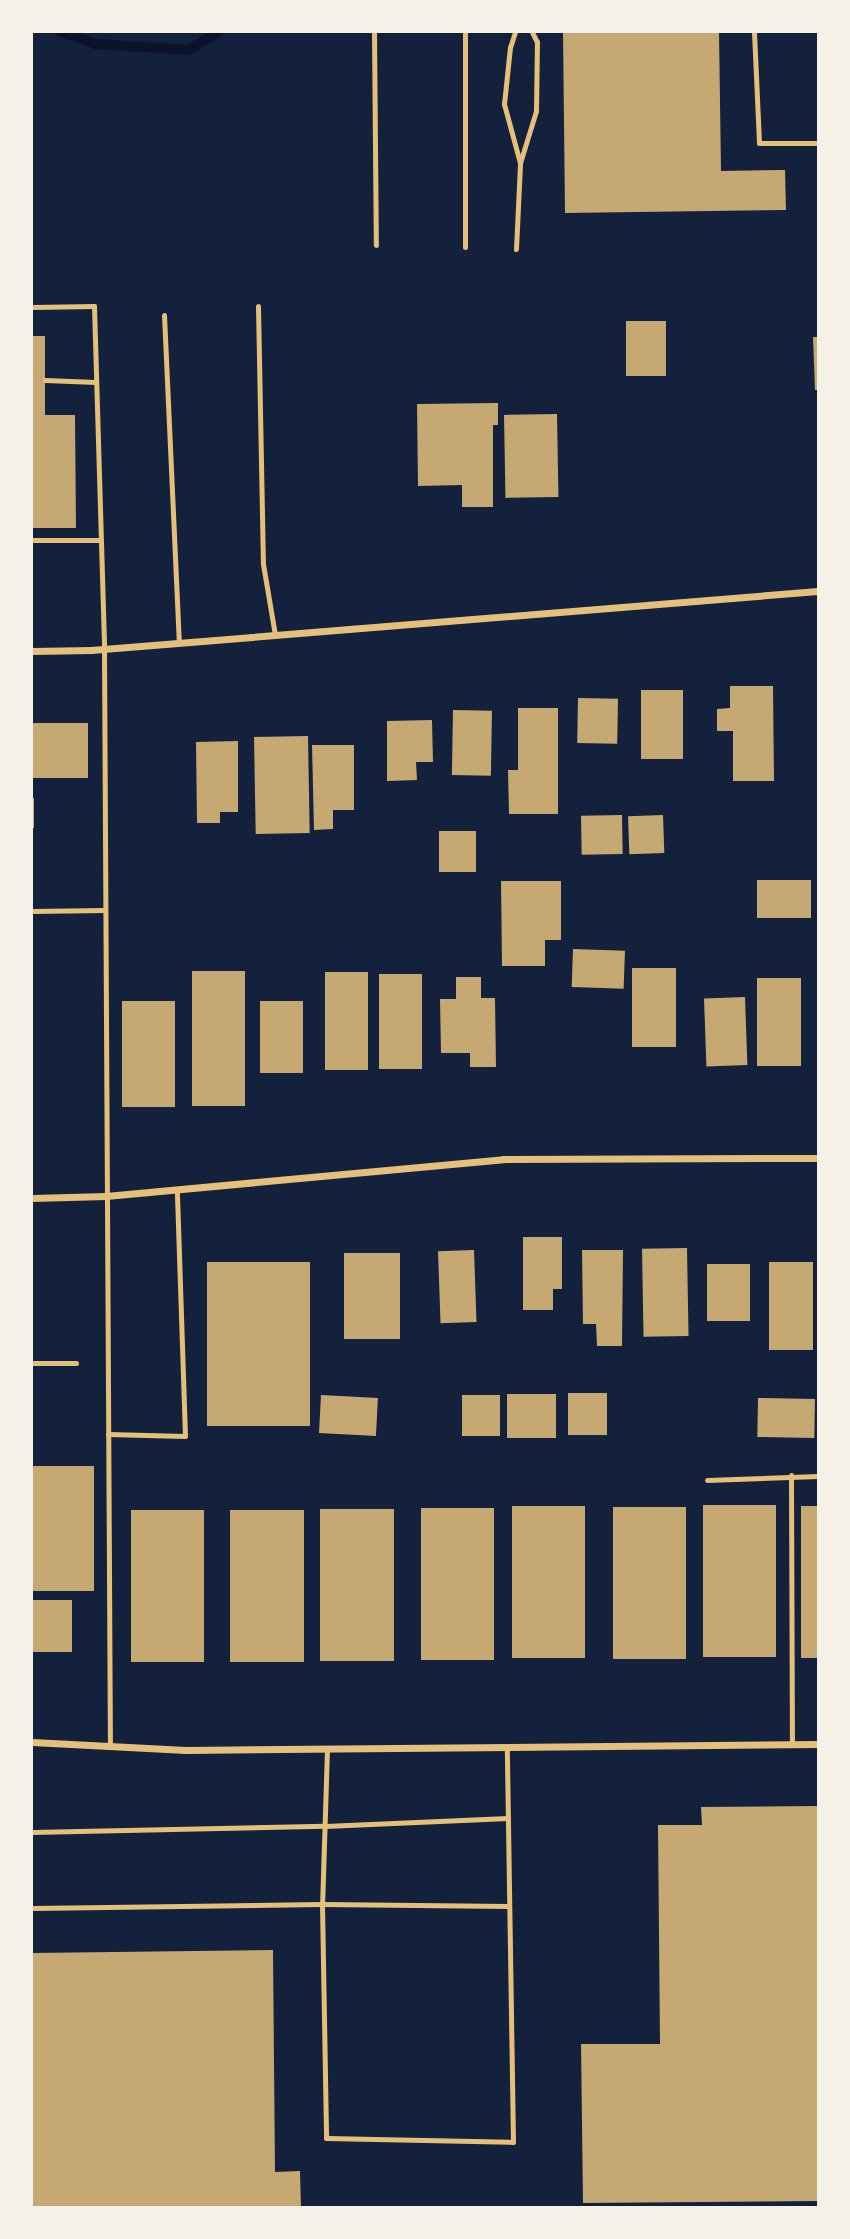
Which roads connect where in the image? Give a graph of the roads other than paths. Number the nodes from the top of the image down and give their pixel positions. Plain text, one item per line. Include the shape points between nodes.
1 (374, 32) edge
2 (465, 32) edge
3 (515, 32) edge
4 (532, 32) edge
5 (754, 32) edge
6 (818, 143) edge
7 (520, 163) junction
8 (376, 245) dead end
9 (465, 247) dead end
10 (516, 249) dead end
11 (258, 306) dead end
12 (32, 307) edge
13 (164, 315) dead end
14 (45, 380) dead end
15 (96, 382) junction
16 (32, 540) edge
17 (100, 540) junction
18 (818, 591) edge
19 (275, 635) junction
20 (179, 643) junction
21 (104, 649) junction
22 (32, 651) edge
23 (105, 910) junction
24 (32, 911) edge
25 (818, 1158) edge
26 (177, 1189) junction
27 (106, 1196) junction
28 (32, 1198) edge
29 (32, 1363) edge
30 (76, 1363) dead end
31 (108, 1434) junction
32 (791, 1475) junction
33 (818, 1476) edge
34 (707, 1480) dead end
35 (32, 1742) edge
36 (792, 1744) junction
37 (818, 1744) edge
38 (110, 1747) junction
39 (507, 1747) junction
40 (327, 1749) junction
41 (508, 1818) junction
42 (325, 1826) junction
43 (32, 1832) edge
44 (321, 1904) junction
45 (509, 1906) junction
46 (32, 1908) edge

1 - 8 lane
2 - 9 lane
3 - 7 lane via 504,104
4 - 7 lane via 537,42 536,111
5 - 6 lane via 759,143
7 - 10 lane
11 - 19 lane via 263,564
12 - 15 lane via 94,306
13 - 20 lane
14 - 15 lane
15 - 17 lane
16 - 17 lane
17 - 21 lane
18 - 19 street
19 - 20 street
20 - 21 street
21 - 22 street
21 - 23 lane
23 - 24 lane
23 - 27 lane
25 - 26 street via 503,1159
26 - 27 street
26 - 31 lane via 185,1436
27 - 28 street
27 - 31 lane
29 - 30 lane
31 - 38 lane
32 - 33 lane
32 - 34 lane
32 - 36 lane
35 - 38 street
36 - 37 street
36 - 39 street
38 - 40 street
39 - 40 street
39 - 41 lane
40 - 42 lane
41 - 42 lane
41 - 45 lane
42 - 43 lane
42 - 44 lane
44 - 45 lane
44 - 45 lane via 326,2138 513,2142
44 - 46 lane

